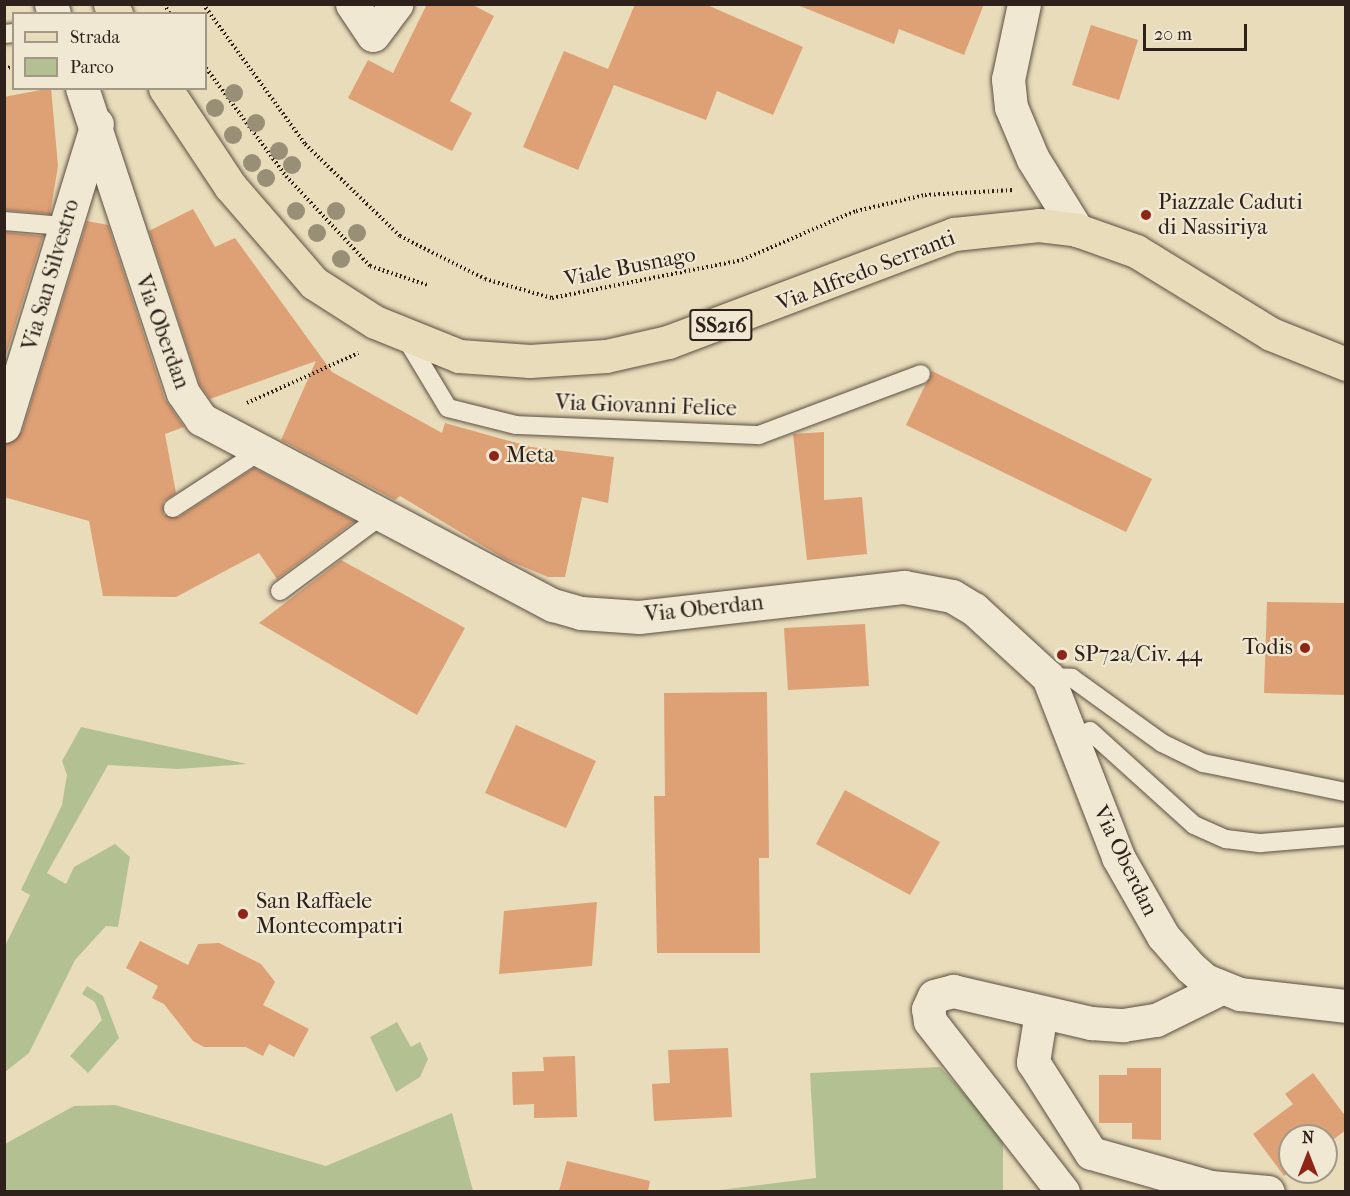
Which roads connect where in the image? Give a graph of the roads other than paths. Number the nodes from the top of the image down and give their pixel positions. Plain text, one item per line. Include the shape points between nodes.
1 (352, 4) edge
2 (396, 4) edge
3 (1024, 4) edge
4 (83, 90) edge
5 (166, 90) edge
6 (98, 124) junction
7 (1069, 216) junction
8 (4, 221) edge
9 (63, 226) junction
10 (402, 333) junction
11 (1346, 364) edge
12 (921, 374) dead end
13 (6, 418) edge
14 (259, 452) junction
15 (173, 508) dead end
16 (381, 516) junction
17 (280, 591) dead end
18 (1048, 677) junction
19 (1073, 738) junction
20 (1346, 792) edge
21 (1346, 836) edge
22 (1221, 988) junction
23 (1346, 1006) edge
24 (1041, 1012) junction
25 (1063, 1191) edge
26 (1269, 1191) edge

1 - 2 street via 373,35
3 - 7 street via 1010,61 1011,107
4 - 6 street, Via Oberdan
5 - 10 main road, Via Alfredo Serranti / SS216 via 230,186 314,283
6 - 9 street, Via San Silvestro
6 - 14 street, Via Oberdan via 124,226 183,393 201,419
7 - 10 main road, Via Alfredo Serranti / SS216 via 1039,225 954,234 751,315 606,356 530,361 459,356
7 - 11 main road, Via Alfredo Serranti / SS216 via 1136,250 1271,334
8 - 9 lane
9 - 13 street, Via San Silvestro
10 - 12 lane, Via Giovanni Felice via 448,408 516,424 759,435
14 - 15 lane
14 - 16 street, Via Oberdan
16 - 17 lane
16 - 18 street, Via Oberdan via 553,605 608,618 904,587 929,589 974,609
18 - 19 street, Via Oberdan
18 - 20 lane via 1072,678 1162,743 1203,763
19 - 21 lane via 1089,731 1194,825 1226,839 1260,843
19 - 22 street, Via Oberdan via 1110,840 1150,917 1190,967
22 - 23 street, Via Oberdan via 1277,1000
22 - 24 street via 1156,1020 1123,1025
24 - 25 street via 946,991 934,996 928,1009 930,1021
24 - 26 street via 1033,1062 1091,1153 1210,1186

